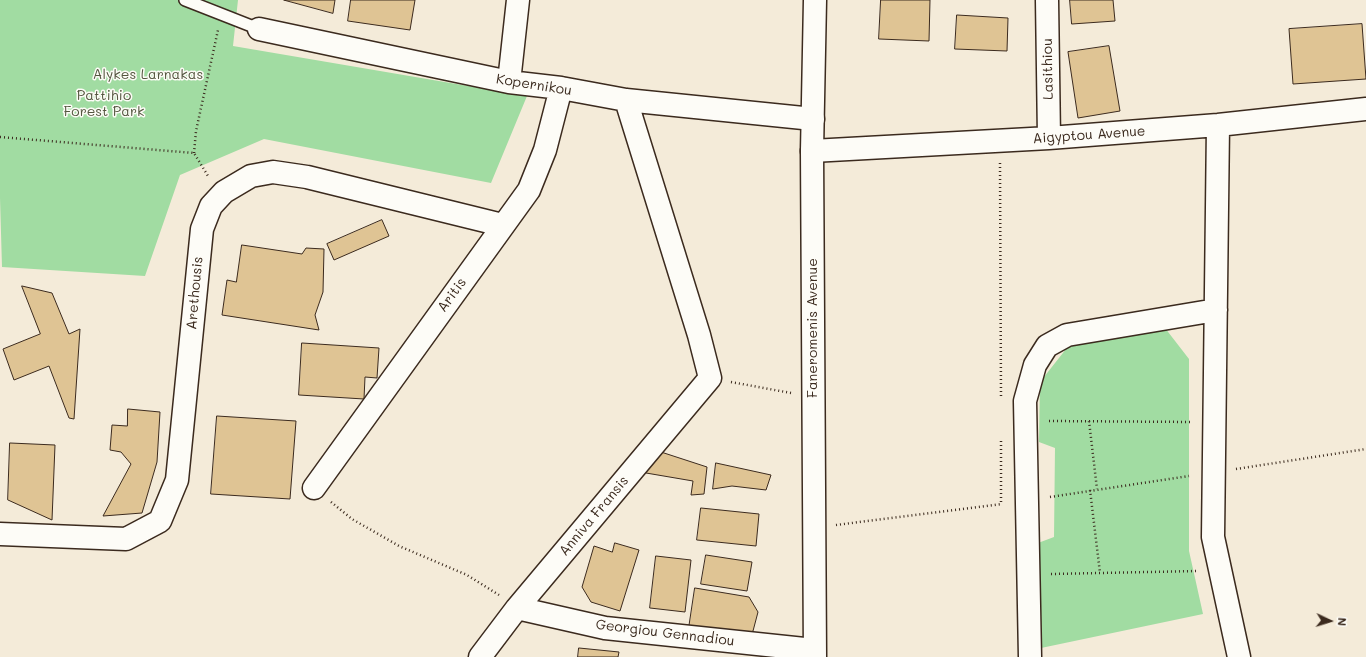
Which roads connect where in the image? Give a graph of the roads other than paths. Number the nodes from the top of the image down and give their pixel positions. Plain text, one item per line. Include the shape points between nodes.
1 (185, 0) edge
2 (518, 0) edge
3 (815, 0) edge
4 (1047, 0) edge
5 (259, 29) joint
6 (509, 82) junction
7 (561, 88) junction
8 (626, 100) junction
9 (1366, 109) edge
10 (813, 119) junction
11 (1218, 125) junction
12 (1049, 138) junction
13 (812, 151) junction
14 (502, 225) junction
15 (1216, 310) junction
16 (314, 488) road end
17 (0, 534) edge
18 (517, 608) junction
19 (815, 653) edge
20 (480, 657) edge
21 (1030, 657) edge
22 (1239, 657) edge

1 - 5 lane
2 - 6 street
3 - 10 street, Faneromenis Avenue
4 - 12 street, Lasithiou
5 - 6 street, Kopernikou
6 - 7 street, Kopernikou
7 - 8 street, Kopernikou
7 - 14 street, Aritis via 545,150 529,190
8 - 10 street, Kopernikou
8 - 18 street, Anniva Fransis via 710,378
9 - 11 street, Aigyptou Avenue
10 - 13 street, Faneromenis Avenue
11 - 12 street, Aigyptou Avenue
11 - 15 street
12 - 13 street, Aigyptou Avenue
13 - 19 street, Faneromenis Avenue
14 - 16 street, Aritis
14 - 17 street, Arethousis via 307,177 273,172 251,176 224,192 210,206 202,229 178,480 160,521 126,539
15 - 21 street via 1067,335 1047,346 1035,365 1025,401
15 - 22 street via 1213,537
18 - 19 street, Georgiou Gennadiou via 605,628
18 - 20 street, Anniva Fransis

